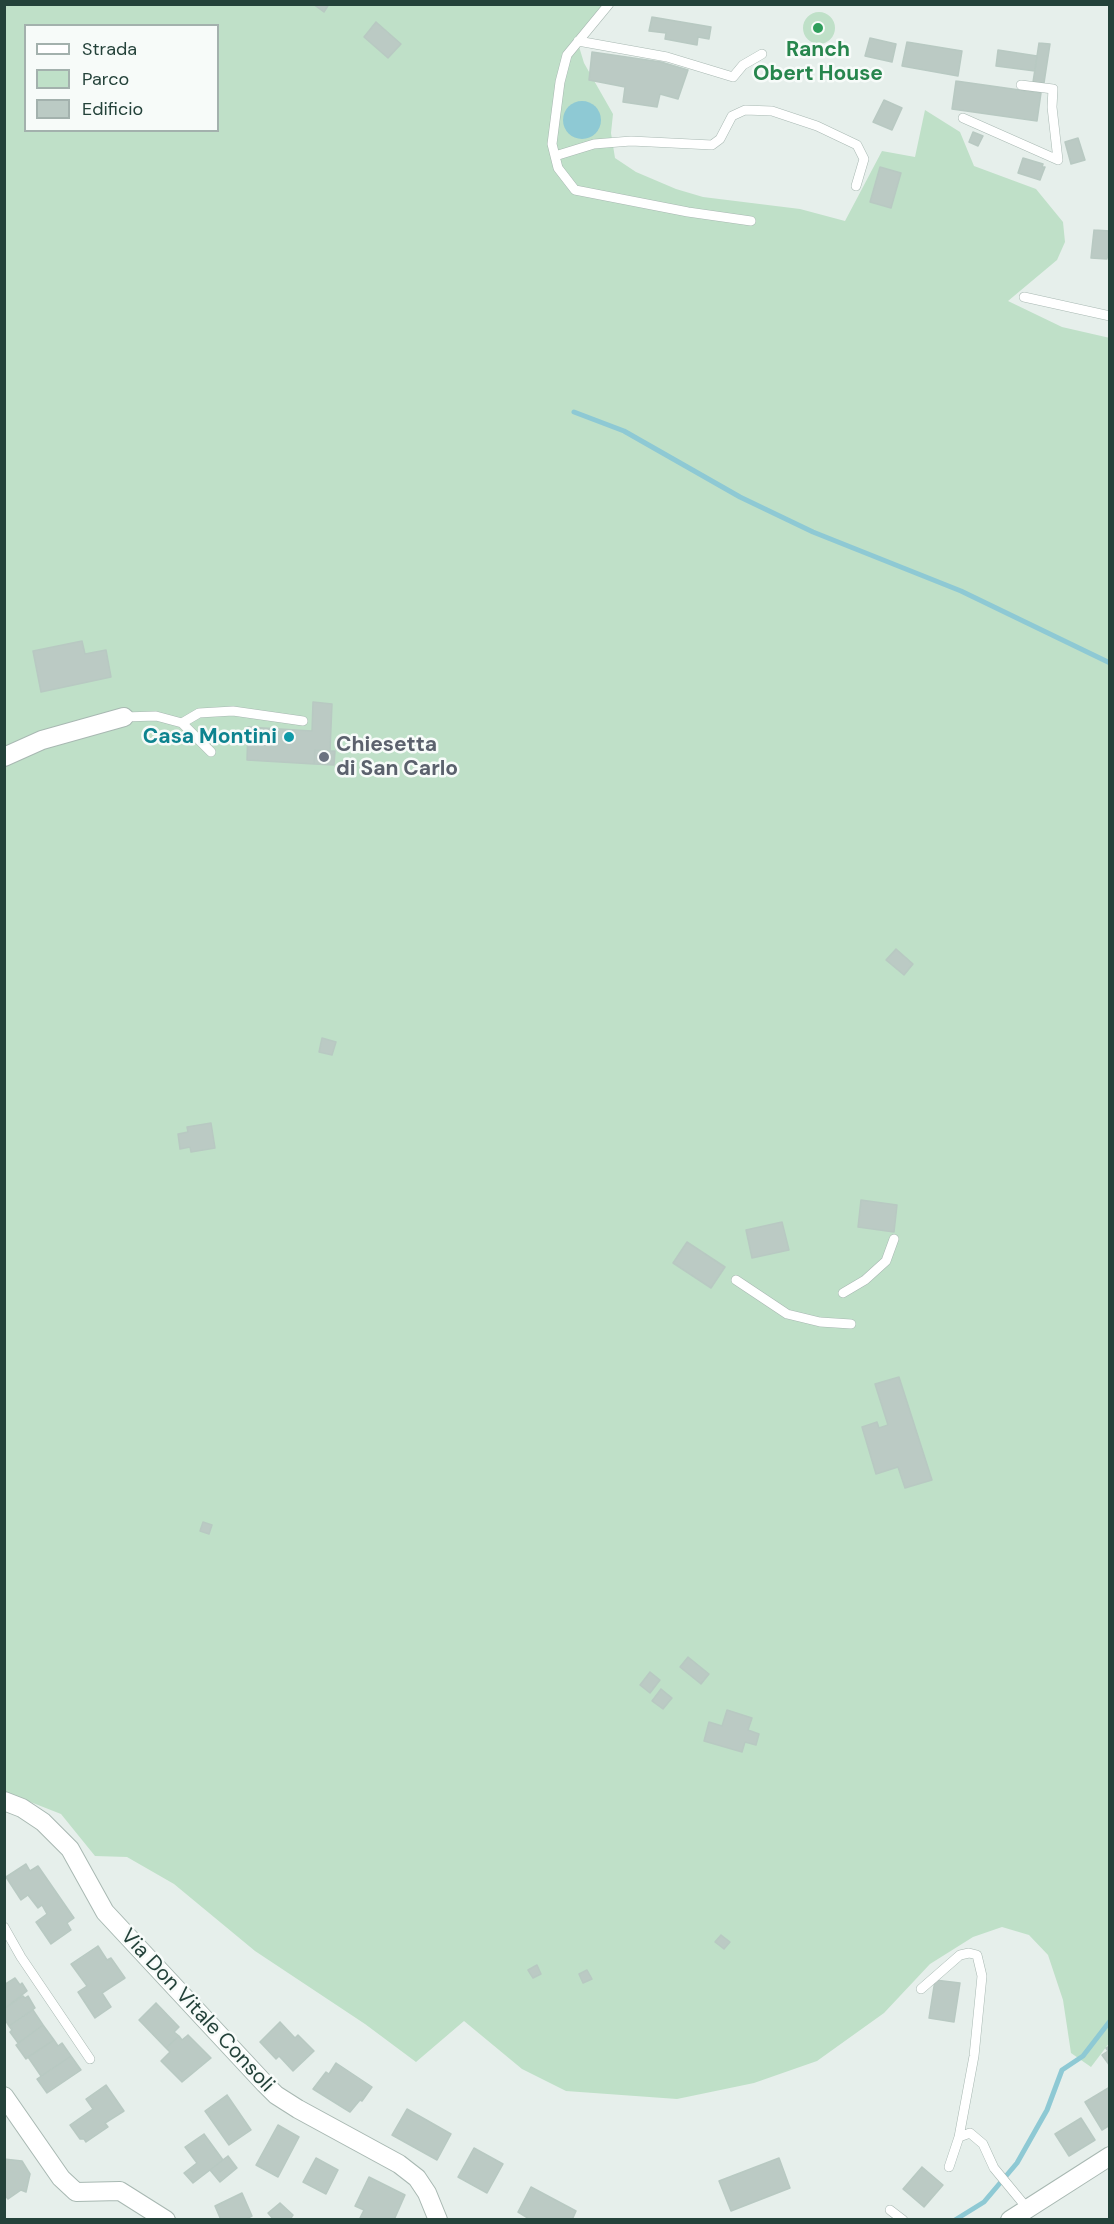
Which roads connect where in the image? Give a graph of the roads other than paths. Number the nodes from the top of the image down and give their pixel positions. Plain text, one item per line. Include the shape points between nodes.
1 (609, 4) edge
2 (578, 41) junction
3 (762, 54) dead end
4 (1022, 85) dead end
5 (963, 118) dead end
6 (555, 156) junction
7 (856, 186) dead end
8 (751, 221) dead end
9 (1024, 297) dead end
10 (1110, 316) edge
11 (124, 717) joint
12 (303, 721) dead end
13 (182, 723) junction
14 (211, 752) dead end
15 (4, 757) edge
16 (894, 1239) dead end
17 (736, 1280) dead end
18 (843, 1293) dead end
19 (851, 1324) dead end
20 (4, 1801) edge
21 (4, 1927) edge
22 (921, 1989) dead end
23 (90, 2059) dead end
24 (4, 2096) edge
25 (959, 2137) junction
26 (1110, 2156) edge
27 (950, 2167) dead end
28 (1027, 2208) junction
29 (890, 2210) dead end
30 (166, 2220) edge
31 (438, 2220) edge
32 (903, 2220) edge
33 (1010, 2220) edge

1 - 2 lane
2 - 3 lane via 667,57 733,77 743,65
2 - 6 lane via 567,55 560,82 552,144
4 - 5 lane via 1053,89 1058,160
6 - 7 lane via 594,144 631,141 712,145 720,139 732,116 745,110 772,111 857,145 864,159
6 - 8 lane via 558,168 575,190
9 - 10 lane
11 - 13 lane via 156,716
11 - 15 street via 42,740
12 - 13 lane via 233,711 199,713
13 - 14 lane
16 - 18 lane via 886,1261
17 - 19 lane via 787,1314
20 - 31 street, Via Don Vitale Consoli via 43,1822 70,1849 110,1917 276,2095 399,2164 417,2178
21 - 23 lane
22 - 25 lane via 960,1955 977,1955 982,1977 974,2056
24 - 30 street via 61,2178 76,2192 120,2191
25 - 27 lane
25 - 28 lane via 970,2133 983,2144 994,2169
26 - 28 street
28 - 33 street
29 - 32 lane

